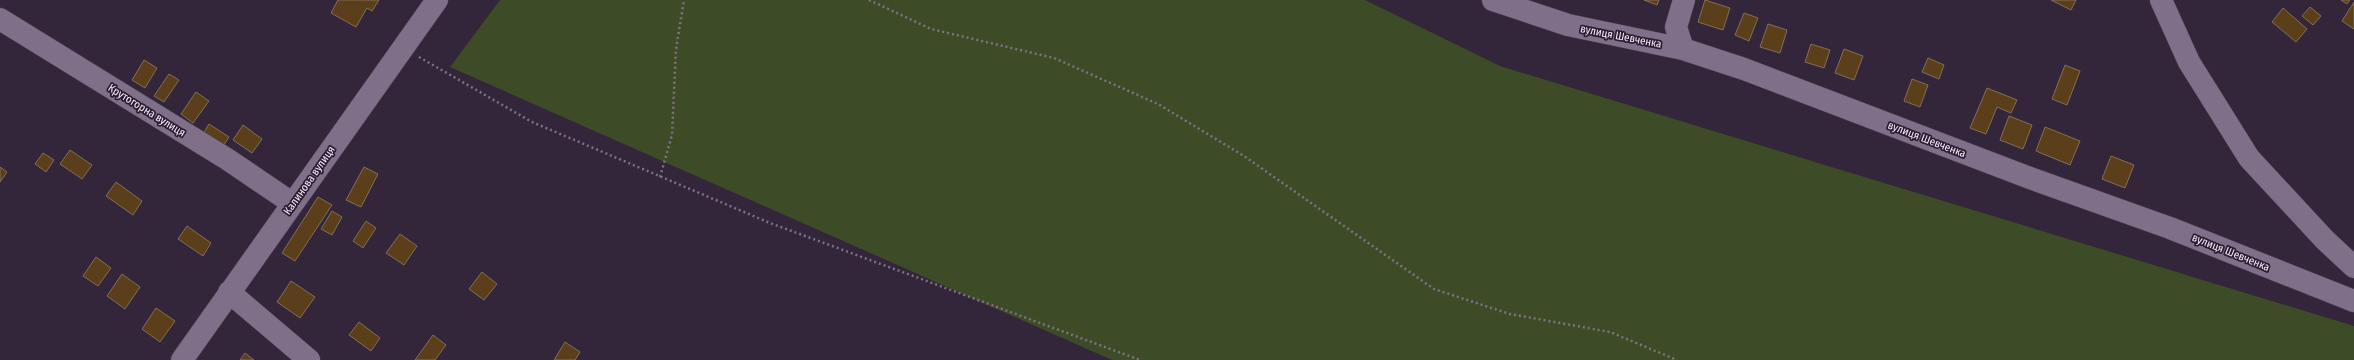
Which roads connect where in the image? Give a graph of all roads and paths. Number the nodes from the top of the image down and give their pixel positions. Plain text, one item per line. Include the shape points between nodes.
1 (437, 0) edge
2 (684, 0) edge
3 (869, 0) edge
4 (1493, 0) edge
5 (1684, 0) edge
6 (2160, 0) edge
7 (0, 19) edge
8 (402, 48) junction
9 (1683, 49) junction
10 (660, 177) junction
11 (292, 203) junction
12 (2354, 267) edge
13 (229, 292) junction
14 (2354, 301) edge
15 (182, 360) edge
16 (310, 360) edge
17 (1140, 360) edge
18 (1677, 360) edge

1 - 8 street, Калинова вулиця
2 - 10 path via 676,49 672,134
3 - 18 path via 931,29 1054,58 1158,104 1244,156 1434,289 1510,314 1610,332
4 - 9 street, вулиця Шевченка via 1568,25
5 - 9 street via 1676,27
6 - 12 street via 2190,62 2248,158
7 - 11 street, Крутогорна вулиця via 227,159
8 - 10 path via 532,122
8 - 11 street, Калинова вулиця
9 - 14 street, вулиця Шевченка via 1744,69 2022,176 2170,228
10 - 17 path via 770,223
11 - 13 street, Калинова вулиця
13 - 15 street, Калинова вулиця
13 - 16 street

